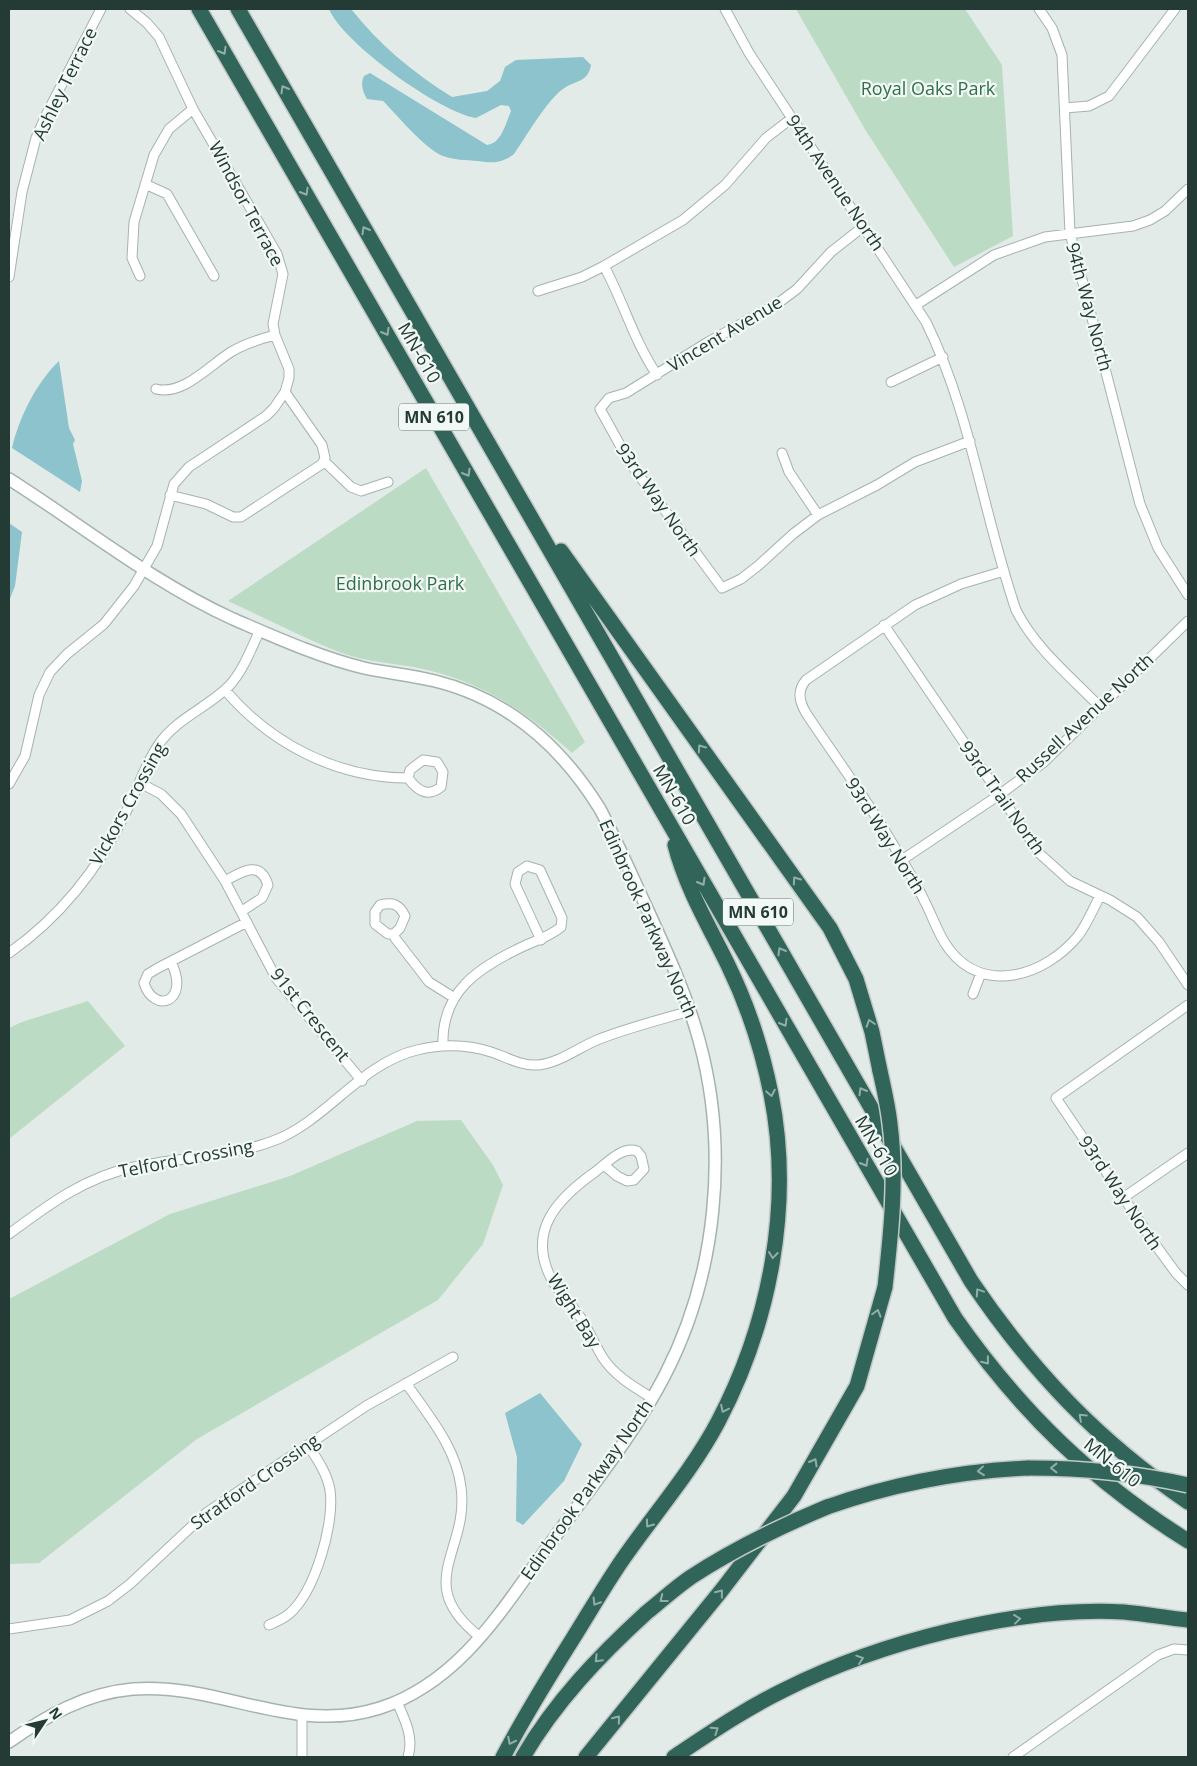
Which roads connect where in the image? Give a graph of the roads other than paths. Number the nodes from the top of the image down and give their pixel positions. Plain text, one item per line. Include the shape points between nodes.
1 (101, 9) edge
2 (130, 9) edge
3 (199, 9) edge
4 (238, 9) edge
5 (725, 9) edge
6 (1039, 9) edge
7 (1175, 9) edge
8 (193, 108) junction
9 (1064, 108) junction
10 (792, 118) junction
11 (145, 184) junction
12 (1188, 189) edge
13 (864, 226) junction
14 (1070, 233) junction
15 (604, 266) junction
16 (390, 272) junction
17 (140, 276) dead end
18 (214, 276) dead end
19 (9, 278) edge
20 (538, 291) dead end
21 (916, 306) junction
22 (275, 335) junction
23 (943, 357) junction
24 (657, 375) junction
25 (891, 382) dead end
26 (156, 389) dead end
27 (285, 392) junction
28 (600, 409) joint
29 (970, 441) junction
30 (782, 453) dead end
31 (324, 461) junction
32 (9, 479) edge
33 (388, 482) dead end
34 (170, 495) junction
35 (818, 515) junction
36 (143, 571) junction
37 (1004, 571) junction
38 (1188, 595) edge
39 (1188, 621) edge
40 (884, 625) junction
41 (260, 630) junction
42 (225, 690) junction
43 (1100, 707) junction
44 (408, 778) dead end
45 (140, 782) junction
46 (9, 784) edge
47 (999, 795) junction
48 (669, 825) junction
49 (902, 860) junction
50 (225, 881) junction
51 (1100, 896) junction
52 (242, 911) junction
53 (246, 922) junction
54 (394, 934) dead end
55 (541, 940) junction
56 (9, 953) edge
57 (170, 962) junction
58 (981, 973) junction
59 (1188, 985) edge
60 (973, 994) dead end
61 (453, 997) junction
62 (1188, 1005) edge
63 (690, 1011) junction
64 (443, 1046) junction
65 (362, 1081) junction
66 (1188, 1153) edge
67 (604, 1166) dead end
68 (1123, 1198) junction
69 (9, 1234) edge
70 (1188, 1285) edge
71 (453, 1357) dead end
72 (406, 1383) junction
73 (652, 1398) junction
74 (308, 1445) junction
75 (1188, 1485) edge
76 (1188, 1502) edge
77 (1188, 1541) edge
78 (1188, 1620) edge
79 (269, 1625) dead end
80 (9, 1629) edge
81 (480, 1638) junction
82 (1188, 1650) edge
83 (396, 1702) junction
84 (302, 1716) junction
85 (9, 1742) edge
86 (302, 1757) edge
87 (408, 1757) edge
88 (503, 1757) edge
89 (523, 1757) edge
90 (586, 1757) edge
91 (674, 1757) edge
92 (1013, 1757) edge

1 - 19 street, Ashley Terrace via 36,138 22,192
2 - 8 street, Windsor Terrace via 159,37
3 -> 48 highway, MN-610 / MN 610
16 -> 4 highway, MN-610 / MN 610
5 - 10 street, 94th Avenue North
6 - 9 street, 94th Way North via 1052,28 1062,55
7 - 9 street via 1109,96 1089,106
8 - 11 street via 169,129 154,155
8 - 22 street, Windsor Terrace via 281,264 282,285 273,324
9 - 14 street, 94th Way North
10 - 13 street, 94th Avenue North
10 - 15 street via 766,138 705,204
11 - 17 street via 134,222 132,258
11 - 18 street via 167,194
12 - 14 street via 1150,220 1133,226
13 - 21 street, 94th Avenue North
13 - 24 street, Vincent Avenue via 831,252 797,289 777,304
14 - 21 street via 1036,240 994,255
14 - 38 street, 94th Way North via 1140,504 1158,548
15 - 20 street
15 - 24 street via 623,303 636,340
76 -> 16 highway, MN-610 / MN 610 via 1130,1461 1068,1404 1013,1341 971,1281
90 -> 16 highway, bridge via 721,1592 794,1496 857,1386 885,1287 892,1231 894,1170 890,1124 872,1032 856,979 830,928 560,550
21 - 23 street, 94th Avenue North
22 - 26 street via 232,352 183,385
22 - 27 street, Windsor Terrace via 288,369
23 - 25 street
23 - 29 street, 94th Avenue North
24 - 28 street, Vincent Avenue via 626,393 609,398
27 - 31 street via 325,451
27 - 34 street via 266,416 189,467 174,484
28 - 35 street, 93rd Way North via 630,463 722,588 759,565
29 - 35 street via 915,462
29 - 37 street, 94th Avenue North
30 - 35 street via 789,472
31 - 33 street via 351,487 361,490
31 - 34 street via 240,516 228,516 206,504
32 - 36 street, Edinbrook Parkway North
34 - 36 street via 157,546
36 - 41 street, Edinbrook Parkway North
36 - 46 street via 116,611 58,661 50,672 40,695 25,756
37 - 40 street via 937,593
37 - 43 street, 94th Avenue North via 1016,610 1029,633
39 - 43 street, Russell Avenue North
40 - 47 street, 93rd Trail North
40 - 49 street, 93rd Way North via 812,675 800,691 800,701
41 - 42 street, Vickors Crossing via 246,660
41 - 63 street, Edinbrook Parkway North via 341,661 464,690 503,708 536,731 571,766 600,809 667,952
42 - 44 street via 251,717 295,749 345,769
42 - 45 street, Vickors Crossing via 171,729 158,744
43 - 47 street, Russell Avenue North via 1044,762
45 - 50 street, 91st Crescent via 161,794 181,814
45 - 56 street, Vickors Crossing via 114,837 94,868 47,922
47 - 49 street, Russell Avenue North
47 - 51 street, 93rd Trail North via 1040,854 1070,881
48 -> 77 highway, MN-610 / MN 610 via 922,1262 980,1354 1061,1446 1131,1503
48 -> 88 highway via 681,870 740,992 758,1040 772,1096 779,1180 772,1264 750,1349 704,1447 622,1561
49 - 58 street, 93rd Way North via 949,949 959,960
50 - 52 street, 91st Crescent
50 - 52 street via 247,870 260,872 266,878 268,885 262,898
51 - 58 street, 93rd Way North via 1080,934 1036,969 1004,978
51 - 59 street, 93rd Trail North via 1126,909 1148,928
52 - 53 street, 91st Crescent
53 - 57 street
53 - 65 street, 91st Crescent via 276,978
54 - 61 street via 429,982
55 - 55 street via 516,884 518,872 527,866 540,870 562,918 561,927
55 - 61 street via 502,958 472,978
57 - 57 street via 148,974 144,983 153,999 163,1001 176,993 177,975
58 - 60 street
61 - 64 street via 444,1024
62 - 68 street, 93rd Way North via 1056,1098
63 - 64 street, Telford Crossing via 598,1040 544,1064 524,1064 481,1049
63 - 73 street, Edinbrook Parkway North via 706,1068 712,1114 715,1166 712,1218 703,1268 689,1316 666,1374
64 - 65 street, Telford Crossing via 402,1055
65 - 69 street, Telford Crossing via 279,1139 108,1174 64,1195
66 - 68 street
67 - 73 street, Wight Bay via 572,1188 552,1211 543,1240 544,1256 554,1284 575,1310 604,1359 617,1375
68 - 70 street, 93rd Way North via 1176,1274
71 - 72 street, Stratford Crossing
72 - 74 street, Stratford Crossing
72 - 81 street via 449,1448 459,1473 462,1502 445,1586 452,1609
73 - 81 street, Edinbrook Parkway North via 620,1448
74 - 79 street via 326,1475 329,1487 327,1529 317,1566 304,1595 290,1614
74 - 80 street, Stratford Crossing via 206,1512 121,1593 102,1605 70,1620
75 -> 89 highway, bridge via 1092,1469 998,1469 925,1478 826,1507 772,1530 732,1552 690,1578 646,1613 585,1673
91 -> 78 highway via 783,1690 831,1668 914,1641 1000,1621 1065,1614 1124,1612
81 - 83 street, Edinbrook Parkway North via 442,1676
82 - 92 street via 1174,1649 1158,1655
83 - 84 street, Edinbrook Parkway North via 350,1715
83 - 87 street via 409,1733 411,1746
84 - 85 street, Edinbrook Parkway North via 180,1691 131,1689 70,1706
84 - 86 street

